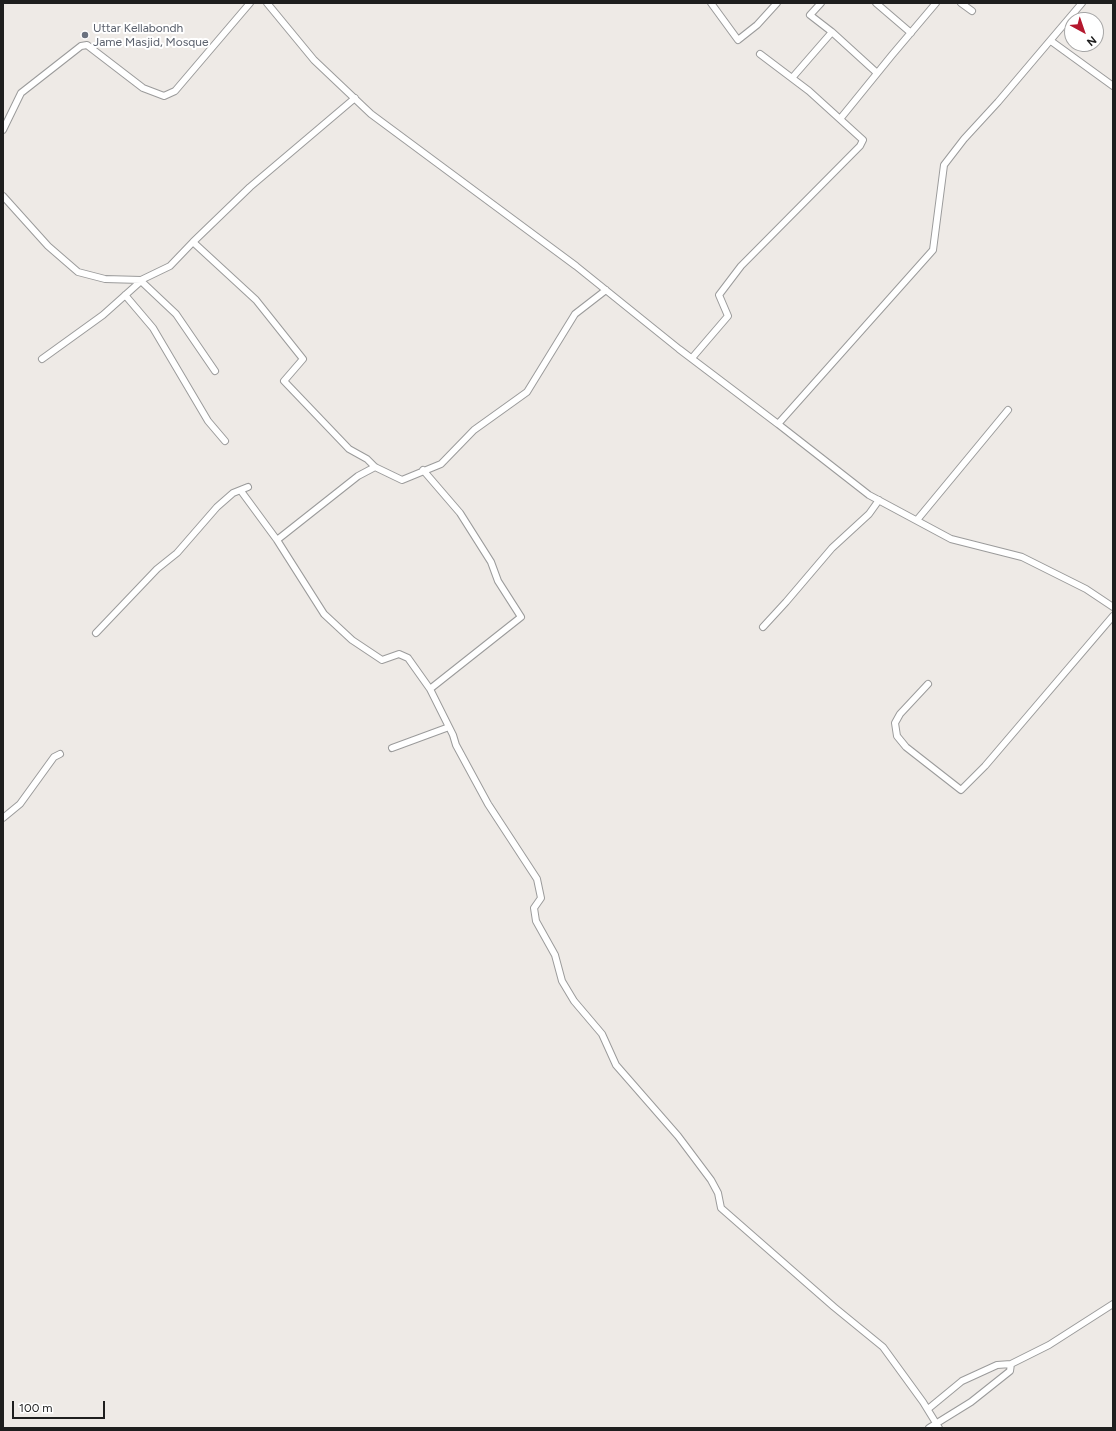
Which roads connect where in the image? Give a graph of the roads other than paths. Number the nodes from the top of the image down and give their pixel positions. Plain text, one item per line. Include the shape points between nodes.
1 (250, 3) edge
2 (267, 3) edge
3 (712, 3) edge
4 (777, 3) edge
5 (821, 3) edge
6 (876, 3) edge
7 (936, 3) edge
8 (961, 3) edge
9 (1082, 3) edge
10 (972, 11) dead end
11 (832, 32) junction
12 (911, 33) junction
13 (1051, 41) junction
14 (760, 54) dead end
15 (877, 73) junction
16 (792, 78) junction
17 (1113, 86) edge
18 (355, 98) junction
19 (840, 119) junction
20 (3, 130) edge
21 (3, 196) edge
22 (193, 242) junction
23 (606, 290) junction
24 (125, 295) junction
25 (42, 358) dead end
26 (692, 358) junction
27 (215, 371) dead end
28 (1008, 410) dead end
29 (778, 424) junction
30 (225, 442) dead end
31 (375, 467) junction
32 (424, 470) junction
33 (248, 486) dead end
34 (241, 491) junction
35 (879, 500) junction
36 (917, 520) junction
37 (277, 540) junction
38 (1113, 608) edge
39 (1113, 616) edge
40 (763, 627) dead end
41 (96, 633) dead end
42 (928, 684) dead end
43 (430, 689) junction
44 (449, 727) junction
45 (392, 748) dead end
46 (60, 754) dead end
47 (3, 818) edge
48 (1113, 1304) edge
49 (1011, 1364) junction
50 (928, 1409) junction
51 (938, 1426) edge
52 (929, 1428) edge

1 - 20 street via 175,91 164,96 143,88 86,45 81,46 21,93
2 - 18 street via 314,60
3 - 4 street via 738,40 757,25
5 - 11 street via 810,15
6 - 12 street
7 - 12 street
8 - 10 street
9 - 13 street
11 - 15 street
11 - 16 street
12 - 15 street
13 - 17 street
13 - 29 street via 944,165 933,250
14 - 16 street
15 - 19 street
16 - 19 street
18 - 22 street via 250,187
18 - 23 street via 371,114
19 - 26 street via 863,140 860,146 741,266 720,295 728,316
21 - 22 street via 48,246 78,272 104,279 141,280 170,266
22 - 31 street via 256,300 303,359 284,381 349,449 367,459
23 - 26 street
23 - 32 street via 575,314 527,392 474,430 441,464
24 - 25 street via 103,315
24 - 27 street via 141,281 176,314
24 - 30 street via 153,328 208,421
26 - 29 street
28 - 36 street
29 - 35 street via 869,495
31 - 32 street via 402,480
31 - 37 street via 358,476
32 - 43 street via 460,513 521,617
33 - 34 street
34 - 37 street
34 - 41 street via 233,493 217,507 177,553
35 - 36 street
35 - 40 street via 869,514 832,548
36 - 38 street via 951,539 1022,557 1086,588
37 - 43 street via 324,614 352,640 382,660 399,654 408,658
39 - 42 street via 985,766 961,790 906,747 897,736 895,723 900,714
43 - 44 street
44 - 45 street
44 - 50 street via 488,804 537,879 542,898 534,908 536,921 555,955 562,981 574,1001 602,1034 616,1065 683,1142 711,1180 718,1193 721,1208 883,1347
46 - 47 street via 54,757 20,804
48 - 49 street via 1075,1329
49 - 50 street via 997,1365 962,1381
49 - 51 street via 1010,1371
50 - 51 street
51 - 52 street

